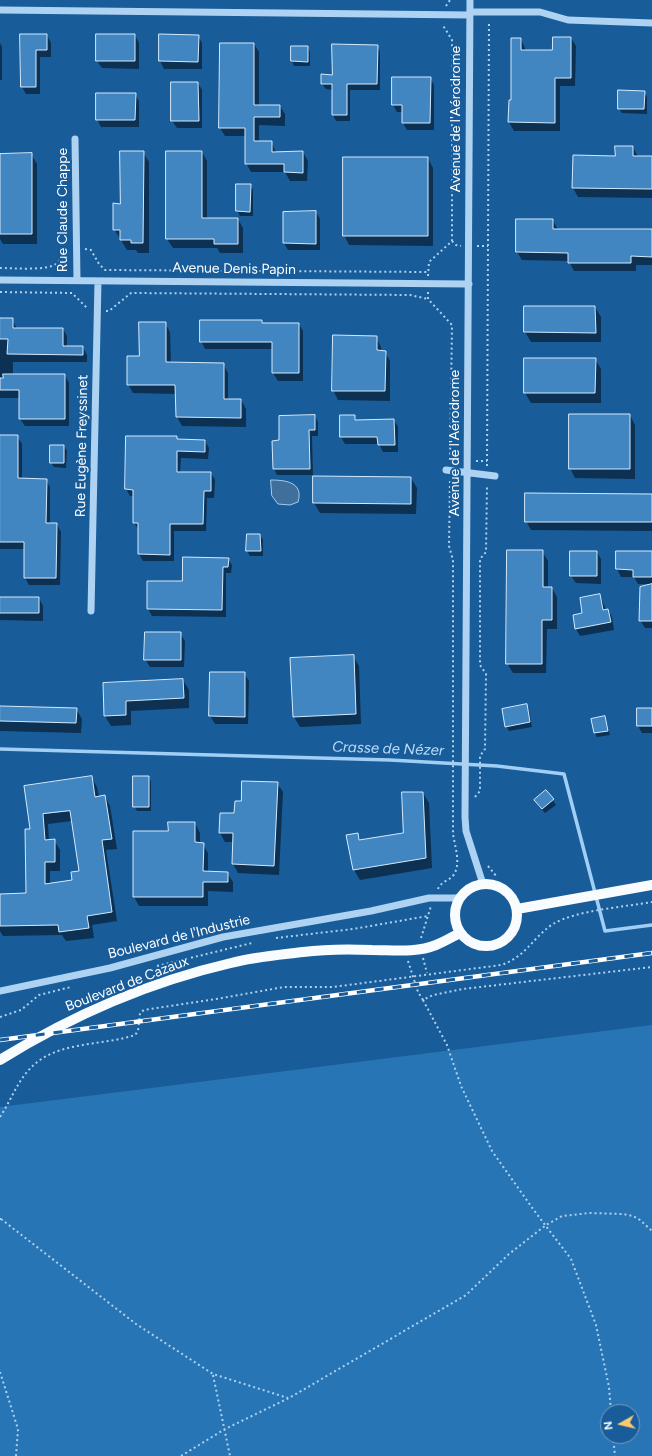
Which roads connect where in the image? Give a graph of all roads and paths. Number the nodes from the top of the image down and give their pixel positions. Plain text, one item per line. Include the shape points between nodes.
1 (450, 0) edge
2 (470, 0) edge
3 (0, 10) edge
4 (470, 14) junction
5 (445, 15) junction
6 (489, 19) dead end
7 (652, 23) edge
8 (75, 139) dead end
9 (76, 248) junction
10 (0, 268) edge
11 (428, 272) junction
12 (0, 280) edge
13 (77, 280) junction
14 (98, 281) junction
15 (428, 284) junction
16 (469, 284) junction
17 (0, 292) edge
18 (428, 300) junction
19 (98, 311) junction
20 (448, 470) junction
21 (468, 472) junction
22 (487, 475) junction
23 (495, 476) dead end
24 (91, 611) dead end
25 (474, 798) dead end
26 (487, 864) dead end
27 (497, 877) dead end
28 (483, 884) junction
29 (652, 885) edge
30 (435, 897) junction
31 (460, 898) junction
32 (652, 902) edge
33 (517, 909) junction
34 (428, 916) dead end
35 (460, 933) junction
36 (406, 950) junction
37 (652, 967) edge
38 (412, 976) junction
39 (0, 991) edge
40 (423, 1000) junction
41 (0, 1060) edge
42 (0, 1117) edge
43 (1, 1219) edge
44 (0, 1223) edge
45 (546, 1225) junction
46 (652, 1232) edge
47 (0, 1372) edge
48 (213, 1374) junction
49 (289, 1398) junction
50 (611, 1404) edge
51 (225, 1429) junction
52 (614, 1444) edge
53 (16, 1456) edge
54 (181, 1456) edge
55 (230, 1456) edge
56 (615, 1456) edge

1 - 5 path via 446,5
2 - 4 street, Avenue de l'Aérodrome
3 - 5 street
4 - 5 street
4 - 7 street via 540,12 568,20
4 - 16 street, Avenue de l'Aérodrome
5 - 11 path via 444,27 452,40 452,241 429,262
6 - 22 path
8 - 9 street, Rue Claude Chappe
9 - 10 path via 64,248 56,264 46,268
9 - 11 path via 91,250 105,270
9 - 13 street, Rue Claude Chappe
11 - 15 path
12 - 13 street, Avenue Denis Papin
13 - 14 street, Avenue Denis Papin
14 - 15 street, Avenue Denis Papin
14 - 19 street, Rue Eugène Freyssinet
15 - 16 street, Avenue Denis Papin
15 - 18 path
16 - 21 street, Avenue de l'Aérodrome
17 - 19 path via 72,293 89,310
18 - 19 path via 410,295 131,293 108,311
18 - 20 path via 452,325
19 - 24 street, Rue Eugène Freyssinet
20 - 21 street
20 - 30 path via 449,546 453,560 453,834 458,865 453,876 439,886
21 - 22 street
21 - 28 street, Avenue de l'Aérodrome via 466,831
22 - 23 street
22 - 25 path via 486,552 480,559 480,665 486,674 485,749 480,756 480,791
26 - 27 path
28 - 31 main road via 466,891
28 - 33 main road via 496,886 508,893
29 - 33 main road
30 - 31 street, Boulevard de l'Industrie
30 - 34 path
30 - 39 street, Boulevard de l'Industrie via 223,937 110,968
31 - 35 main road via 454,915
32 - 38 path via 585,913 554,924 544,931 528,950 507,963
33 - 35 main road via 514,930 507,939 498,944 488,947 477,946
35 - 36 main road, Boulevard de Cazaux via 435,946
36 - 38 path
36 - 41 main road, Boulevard de Cazaux via 305,951 232,962 191,973 68,1021
37 - 40 path via 463,989 433,995
38 - 40 path
38 - 42 path via 324,988 284,987 144,1010 140,1013 135,1035 64,1050 38,1061 23,1078
40 - 45 path via 447,1045 461,1086 492,1151
43 - 44 path
43 - 48 path via 136,1324
45 - 46 path via 562,1216 572,1214 623,1214 640,1220
45 - 49 path via 509,1254 466,1296
45 - 50 path via 568,1252 596,1325 610,1386
47 - 53 path via 18,1429
48 - 49 path
48 - 51 path
49 - 51 path
51 - 54 path
51 - 55 path
52 - 56 path

